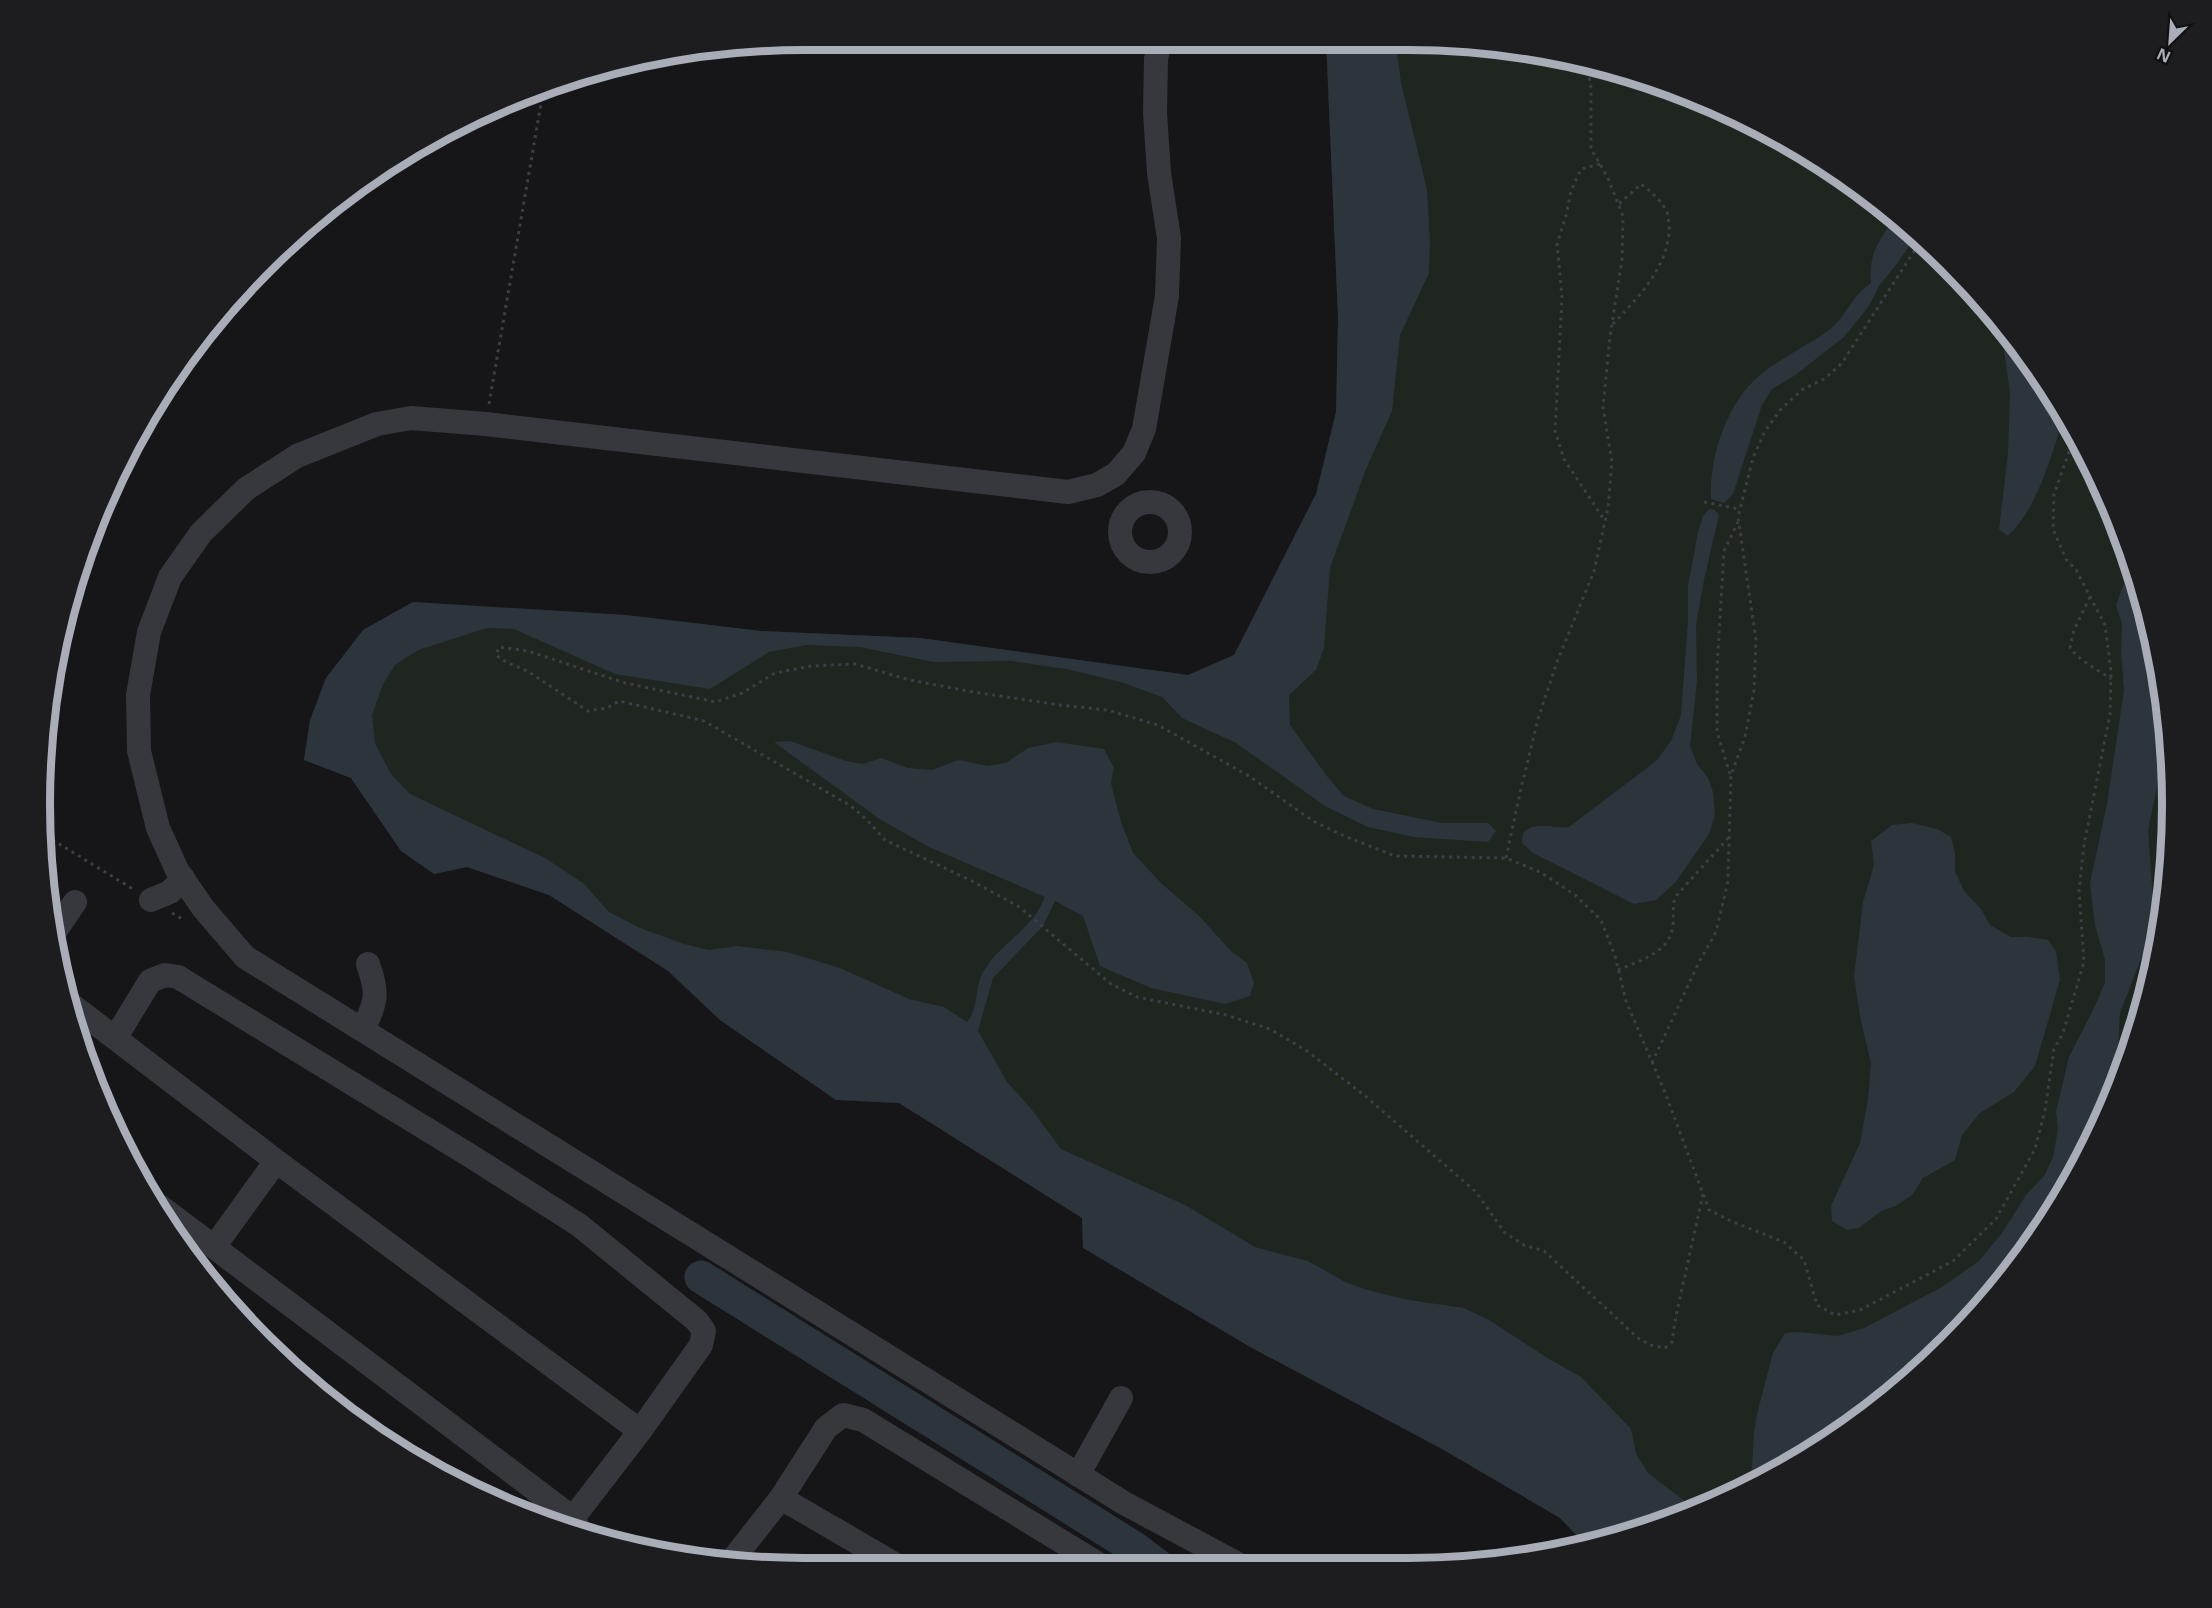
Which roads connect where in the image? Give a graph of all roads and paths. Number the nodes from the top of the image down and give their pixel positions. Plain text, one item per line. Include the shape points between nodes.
1 (1158, 50) edge
2 (1588, 72) edge
3 (542, 97) edge
4 (1600, 164) junction
5 (1618, 204) junction
6 (1917, 247) edge
7 (1612, 325) junction
8 (486, 424) junction
9 (2071, 445) edge
10 (1105, 480) junction
11 (1706, 503) dead end
12 (1132, 509) dead end
13 (1739, 509) junction
14 (1605, 521) junction
15 (1738, 522) junction
16 (2090, 597) junction
17 (2111, 679) junction
18 (1731, 776) junction
19 (1731, 835) junction
20 (1506, 858) junction
21 (183, 878) junction
22 (151, 900) dead end
23 (75, 902) dead end
24 (60, 925) edge
25 (368, 964) dead end
26 (1618, 970) junction
27 (78, 1010) edge
28 (363, 1030) junction
29 (116, 1037) junction
30 (1653, 1063) junction
31 (276, 1161) junction
32 (1703, 1194) junction
33 (172, 1216) edge
34 (214, 1247) junction
35 (1121, 1398) dead end
36 (640, 1431) junction
37 (1078, 1475) junction
38 (781, 1498) junction
39 (570, 1521) edge
40 (579, 1524) edge
41 (736, 1555) edge
42 (884, 1558) edge
43 (1089, 1558) edge
44 (1227, 1558) edge

1 - 10 street via 1155,113 1169,238 1167,296 1144,429 1134,453 1116,474
2 - 4 path via 1591,149
3 - 8 path
4 - 5 path
4 - 14 path via 1581,169 1557,244 1562,297 1555,431 1564,459
5 - 7 path via 1623,216 1622,259
5 - 7 path via 1641,184 1668,213 1669,234 1653,276 1638,299
6 - 13 path via 1842,363 1824,379 1803,389 1781,409 1765,432 1753,458
7 - 14 path via 1603,407 1612,462
8 - 10 street via 1068,492
8 - 21 street via 411,418 377,424 297,456 246,489 201,533 170,578 149,632 138,695 139,751 158,828
9 - 16 path via 2054,494 2053,529
10 - 12 street
11 - 13 path
13 - 15 path
14 - 20 path via 1594,571 1538,718
15 - 18 path via 1756,640 1754,690 1745,737
15 - 18 path via 1724,551 1717,668 1717,732
16 - 17 path via 2105,625
16 - 17 path via 2070,648
17 - 32 path via 2110,714 2084,844 2079,890 2084,962 2063,1033 2054,1049 2035,1149 1996,1219 1953,1262 1860,1310 1835,1315 1817,1305 1804,1260 1784,1242 1709,1210
18 - 19 path
19 - 26 path via 1676,897 1667,943 1647,958
19 - 30 path via 1728,881 1716,932
20 - 26 path via 1540,872 1574,894 1601,920
20 - 32 path via 1395,856 1312,821 1250,776 1158,725 1107,710 973,692 855,664 775,673 742,693 716,702 625,683 528,651 499,647 496,655 588,711 619,701 704,721 731,734 851,806 885,840 1018,906 1111,984 1137,997 1226,1015 1270,1029 1307,1051 1476,1192 1505,1233 1544,1251 1650,1345 1665,1348 1672,1342
21 - 22 street via 170,892
21 - 28 street via 245,957
23 - 24 street
25 - 28 street via 376,993
26 - 30 path via 1626,1001
27 - 29 street
28 - 37 street
29 - 31 street
29 - 36 street via 150,981 165,975 178,976 579,1225 697,1321 704,1331 701,1345
30 - 32 path
31 - 34 street
31 - 36 street
33 - 34 street
34 - 39 street
35 - 37 street
36 - 40 street
37 - 44 street
38 - 41 street
38 - 42 street
38 - 43 street via 826,1428 843,1415 862,1420

